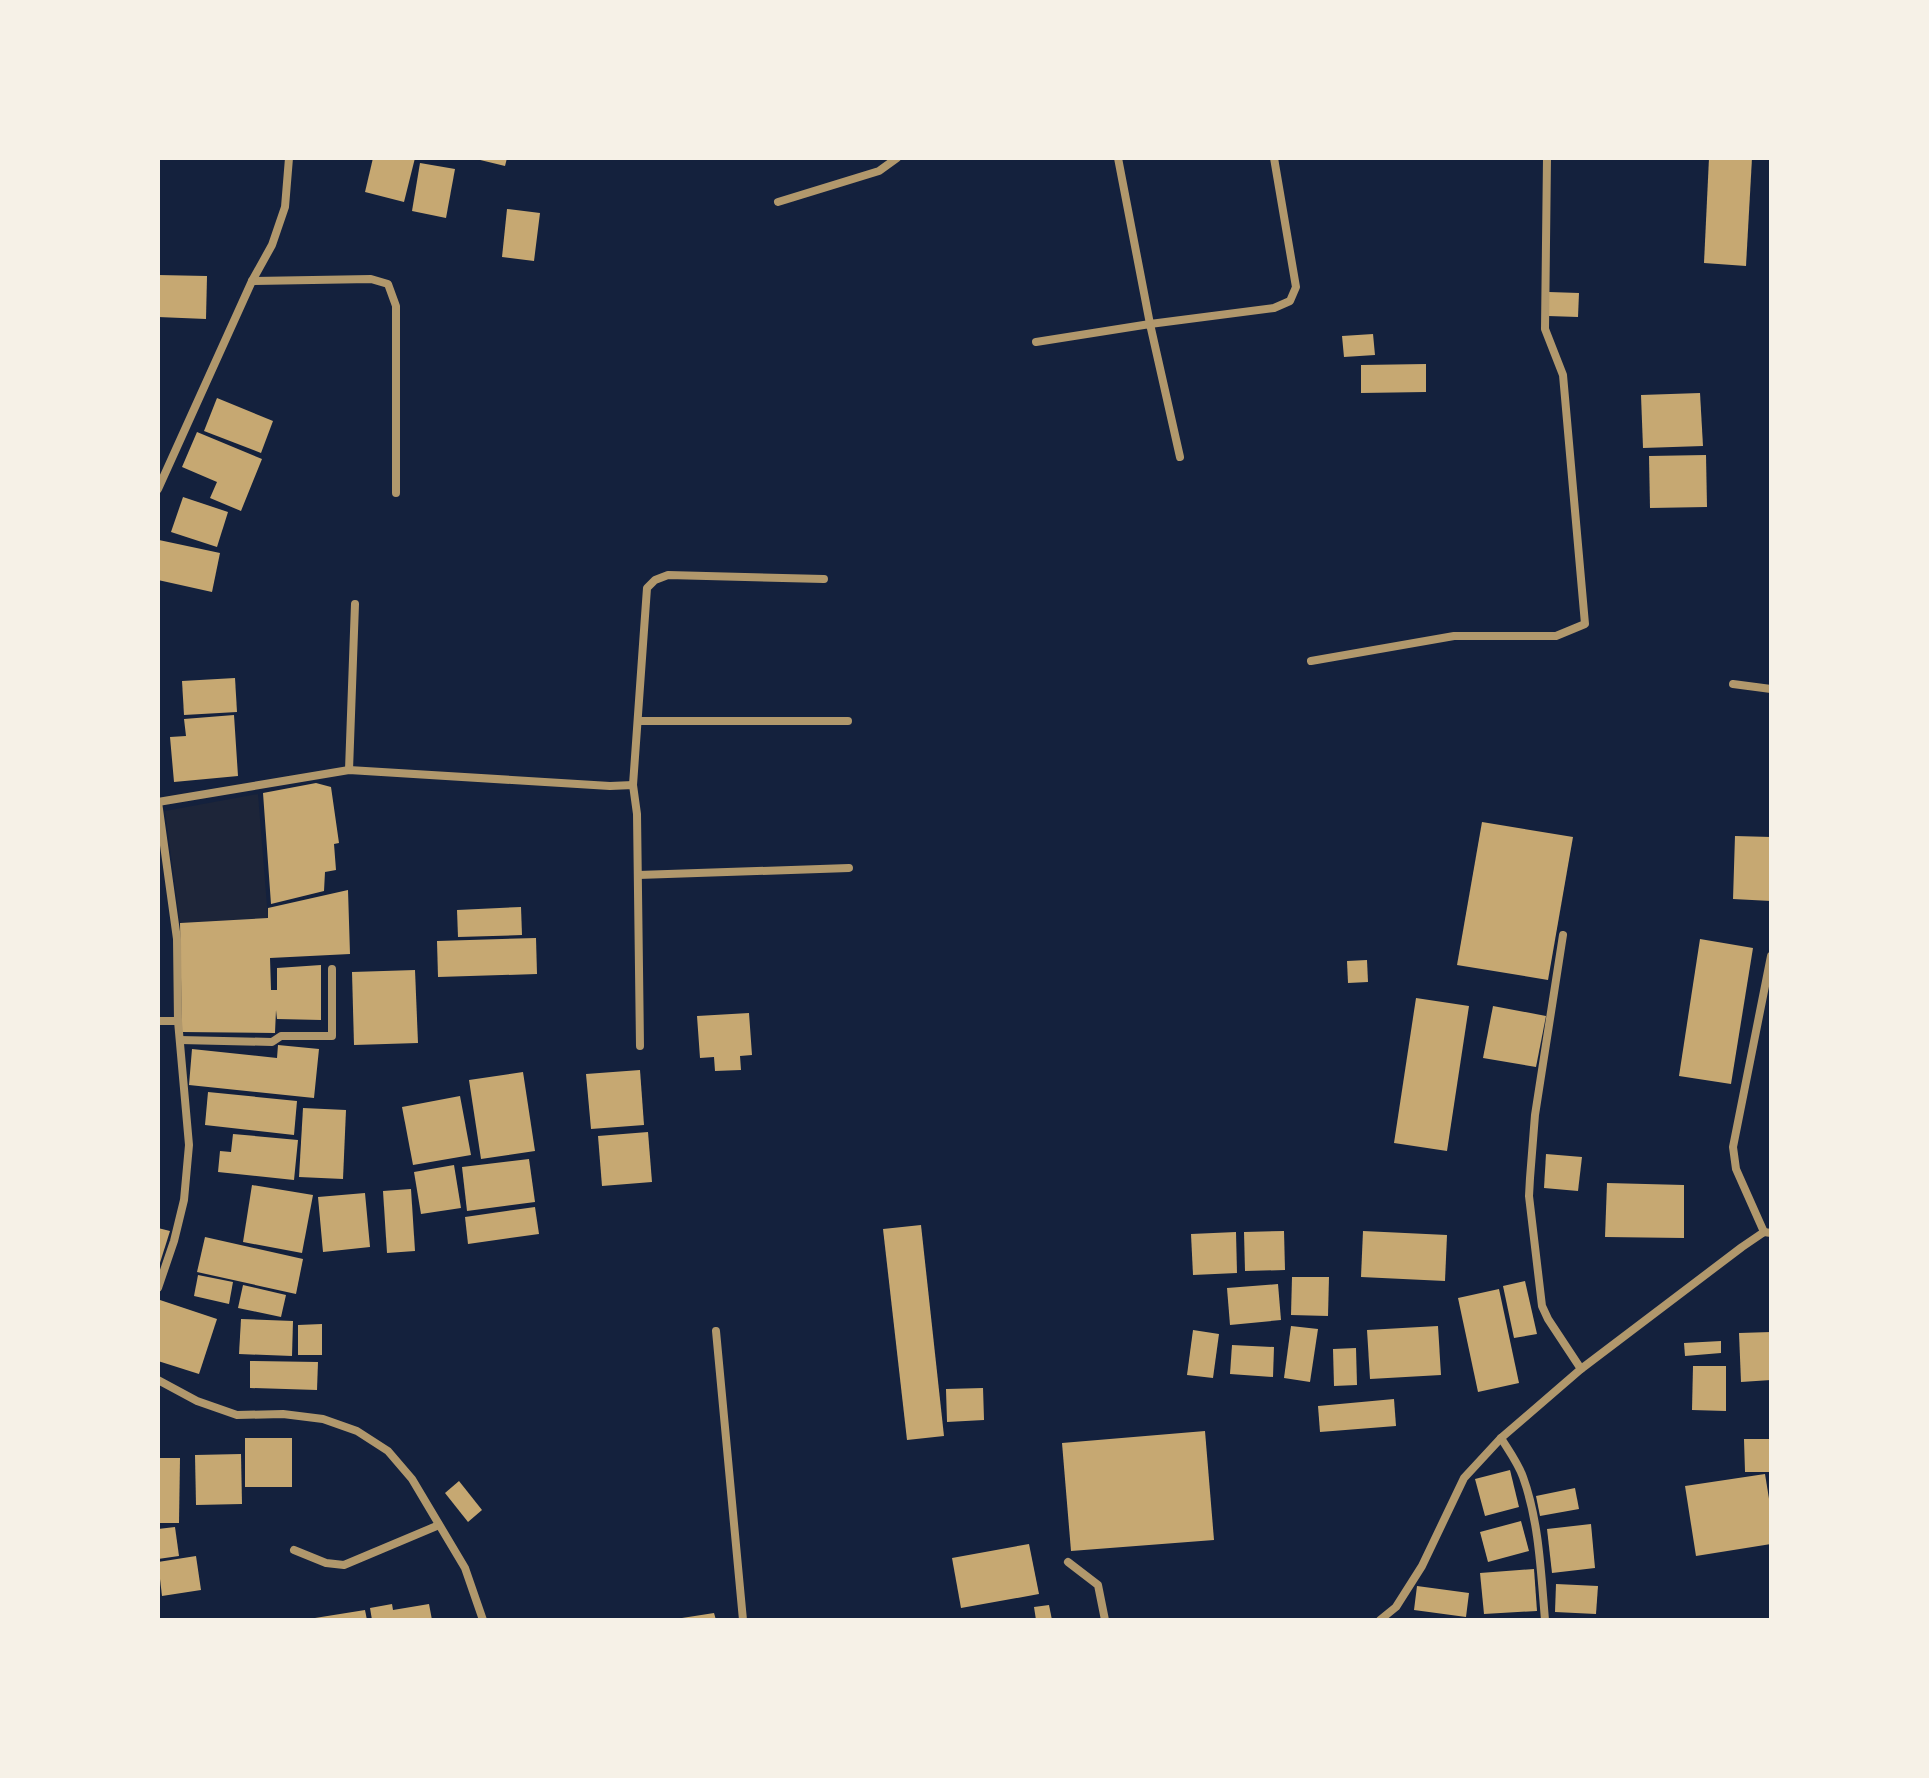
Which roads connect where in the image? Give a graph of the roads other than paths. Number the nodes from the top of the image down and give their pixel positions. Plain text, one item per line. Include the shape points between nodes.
1 (289, 158) edge
2 (897, 158) edge
3 (1118, 158) edge
4 (1274, 158) edge
5 (1547, 158) edge
6 (778, 202) dead end
7 (252, 281) junction
8 (1150, 324) junction
9 (1036, 342) dead end
10 (1180, 457) dead end
11 (158, 489) edge
12 (396, 493) dead end
13 (824, 579) dead end
14 (355, 604) dead end
15 (1311, 661) dead end
16 (1733, 684) dead end
17 (1771, 689) edge
18 (638, 721) junction
19 (848, 721) dead end
20 (349, 770) junction
21 (633, 785) junction
22 (158, 802) edge
23 (849, 868) dead end
24 (638, 875) junction
25 (1563, 935) dead end
26 (1771, 956) edge
27 (332, 969) dead end
28 (158, 1021) edge
29 (178, 1021) junction
30 (180, 1040) junction
31 (640, 1046) dead end
32 (1768, 1232) edge
33 (158, 1288) edge
34 (716, 1331) dead end
35 (1581, 1369) junction
36 (158, 1380) edge
37 (1501, 1438) junction
38 (439, 1525) junction
39 (294, 1550) dead end
40 (1068, 1562) dead end
41 (483, 1620) edge
42 (743, 1620) edge
43 (1105, 1620) edge
44 (1380, 1620) edge
45 (1545, 1620) edge

1 - 7 street via 285,207
2 - 6 street via 879,171
3 - 8 street
4 - 8 street via 1296,287 1290,301 1274,308
5 - 15 street via 1545,329 1563,375 1585,624 1556,636 1454,636
7 - 11 street
7 - 12 street via 371,279 388,284 396,306
8 - 9 street
8 - 10 street
13 - 18 street via 668,575 655,580 647,588
14 - 20 street
16 - 17 street
18 - 19 street
18 - 21 street
20 - 21 street
20 - 22 street
21 - 24 street
22 - 29 street via 177,939
23 - 24 street
24 - 31 street
25 - 35 street via 1535,1115 1529,1196 1542,1306
26 - 32 street via 1733,1147 1736,1169
27 - 30 street via 332,1036 281,1036 272,1042
28 - 29 street
29 - 30 street
30 - 33 street via 188,1159 184,1200
32 - 35 street
34 - 42 street
35 - 37 street
36 - 38 street via 237,1415 323,1419 357,1431 388,1451
37 - 44 street via 1464,1478 1422,1566 1396,1607
37 - 45 street via 1527,1490
38 - 39 street via 344,1565
38 - 41 street via 465,1568
40 - 43 street via 1098,1585

